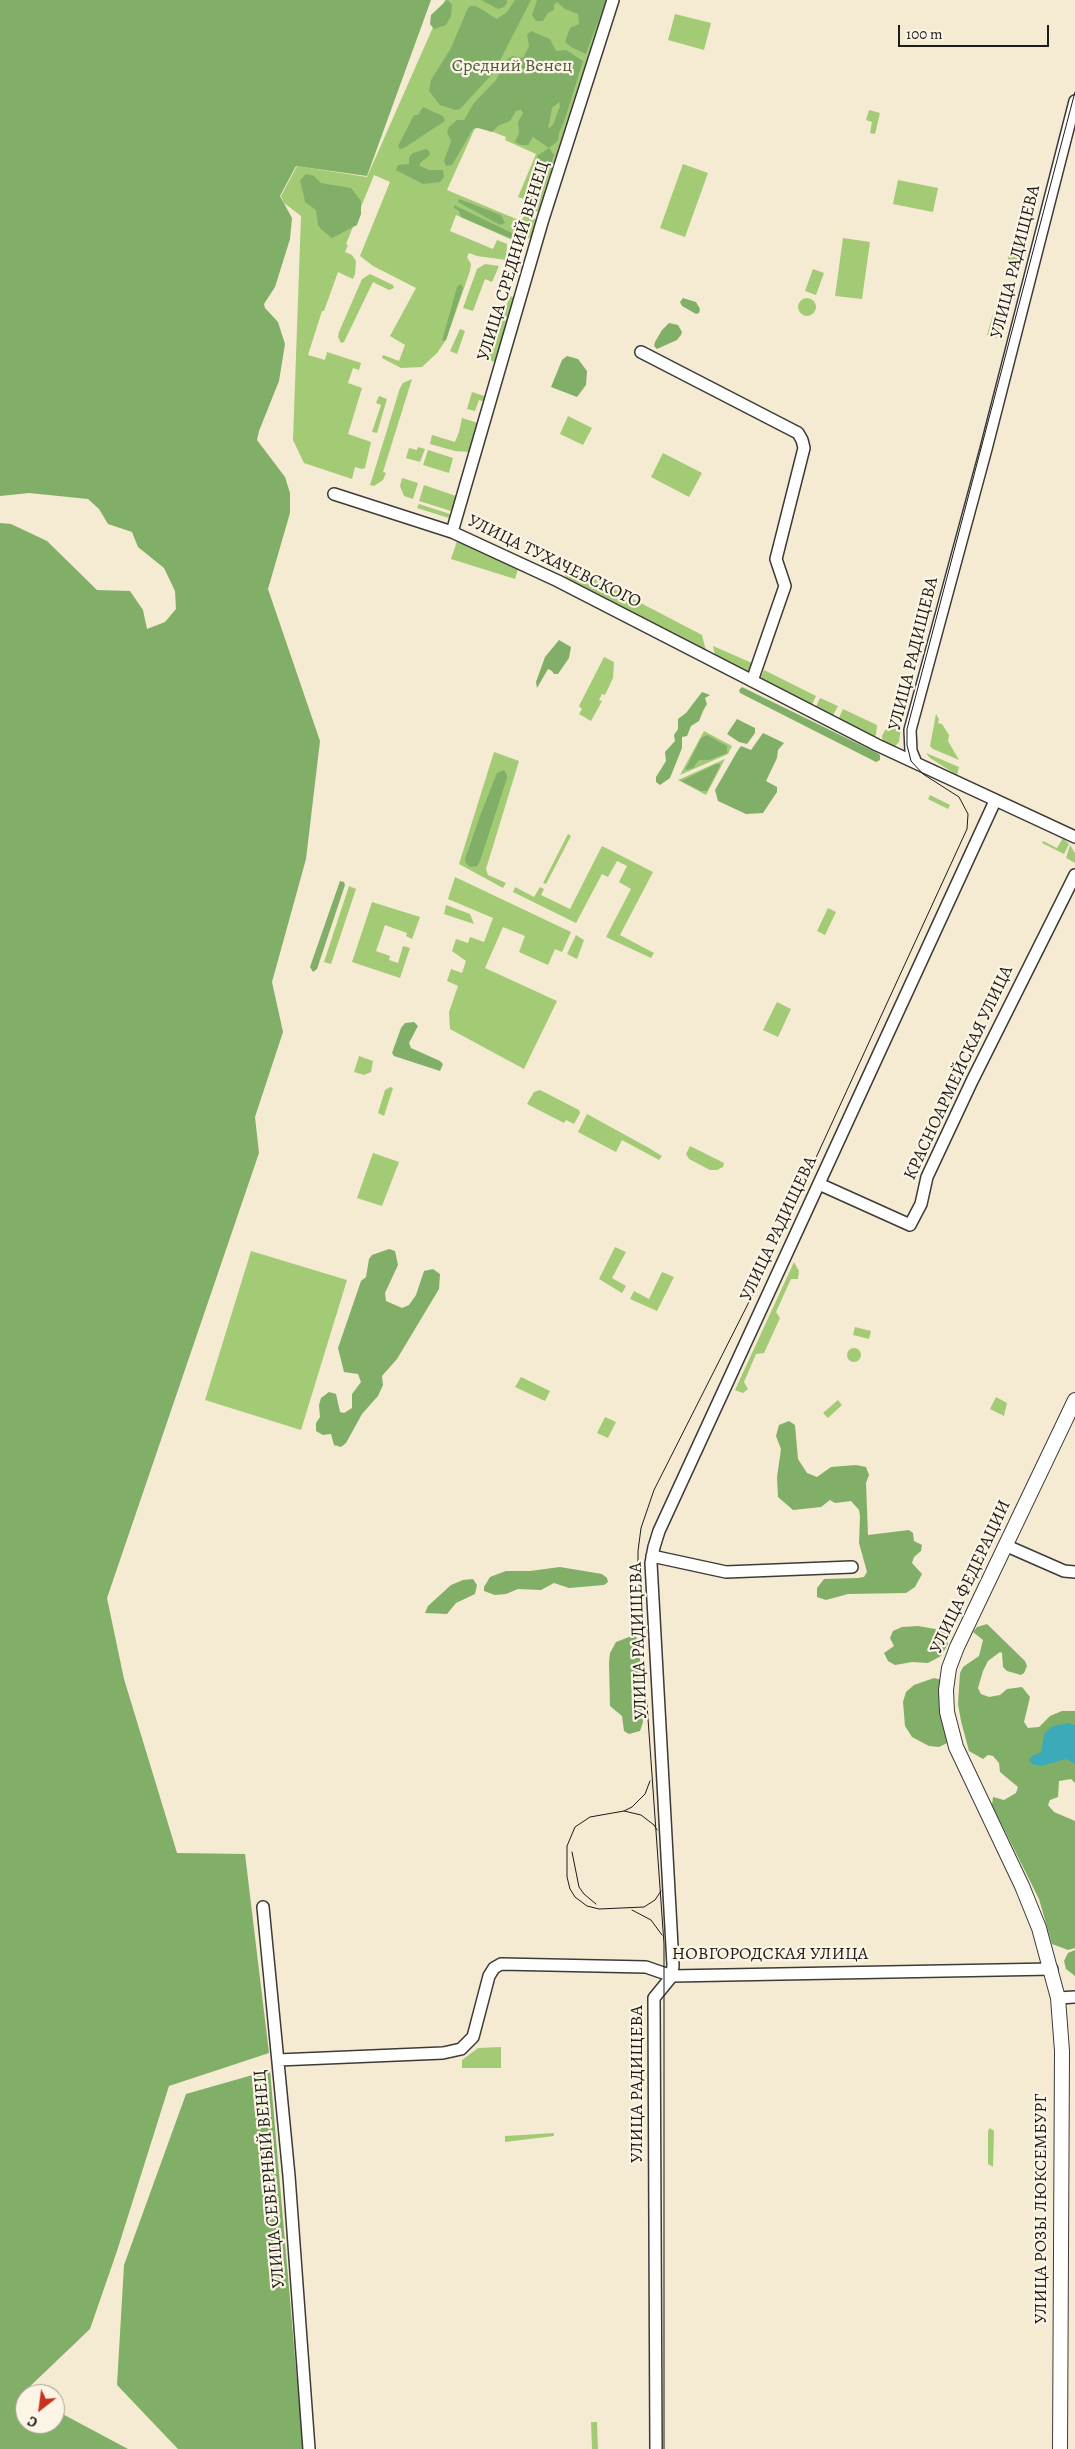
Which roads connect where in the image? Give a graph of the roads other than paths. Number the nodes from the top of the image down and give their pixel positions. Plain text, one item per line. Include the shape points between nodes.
1 (614, 0) edge
2 (1075, 101) edge
3 (641, 352) dead end
4 (334, 494) dead end
5 (452, 532) junction
6 (752, 681) junction
7 (916, 763) junction
8 (995, 801) junction
9 (1075, 837) edge
10 (1075, 875) edge
11 (819, 1184) junction
12 (1075, 1400) edge
13 (1007, 1546) junction
14 (652, 1556) junction
15 (852, 1567) dead end
16 (1075, 1572) edge
17 (263, 1907) dead end
18 (1052, 1969) junction
19 (672, 1976) junction
20 (1075, 1997) edge
21 (1058, 1998) junction
22 (278, 2060) junction
23 (309, 2449) edge
24 (656, 2449) edge
25 (1060, 2449) edge

1 - 5 street, УЛИЦА СРЕДНИЙ ВЕНЕЦ via 544,219
2 - 7 street, УЛИЦА РАДИЩЕВА via 910,730 911,751
3 - 6 street via 798,433 802,440 804,448 776,559 785,586
4 - 5 street, УЛИЦА ТУХАЧЕВСКОГО
5 - 6 street, УЛИЦА ТУХАЧЕВСКОГО via 558,581
6 - 7 street, УЛИЦА ТУХАЧЕВСКОГО
7 - 8 street
8 - 9 street
8 - 11 street, УЛИЦА РАДИЩЕВА
10 - 11 street, КРАСНОАРМЕЙСКАЯ УЛИЦА via 972,1081 927,1177 910,1225
11 - 14 street, УЛИЦА РАДИЩЕВА via 659,1532
12 - 13 main road, УЛИЦА ФЕДЕРАЦИИ
13 - 16 street via 1064,1571
13 - 18 main road, УЛИЦА ФЕДЕРАЦИИ via 949,1668 947,1712 956,1747 1022,1886
14 - 15 street via 723,1572
14 - 19 street, УЛИЦА РАДИЩЕВА
17 - 22 street, УЛИЦА СЕВЕРНЫЙ ВЕНЕЦ
18 - 19 street, НОВГОРОДСКАЯ УЛИЦА
18 - 21 main road, УЛИЦА РОЗЫ ЛЮКСЕМБУРГ
19 - 22 street, НОВГОРОДСКАЯ УЛИЦА via 646,1967 501,1964 489,1976 473,2037 460,2049
19 - 24 street, УЛИЦА РАДИЩЕВА via 654,1998
20 - 21 street
21 - 25 main road, УЛИЦА РОЗЫ ЛЮКСЕМБУРГ via 1062,2051
22 - 23 street, УЛИЦА СЕВЕРНЫЙ ВЕНЕЦ

